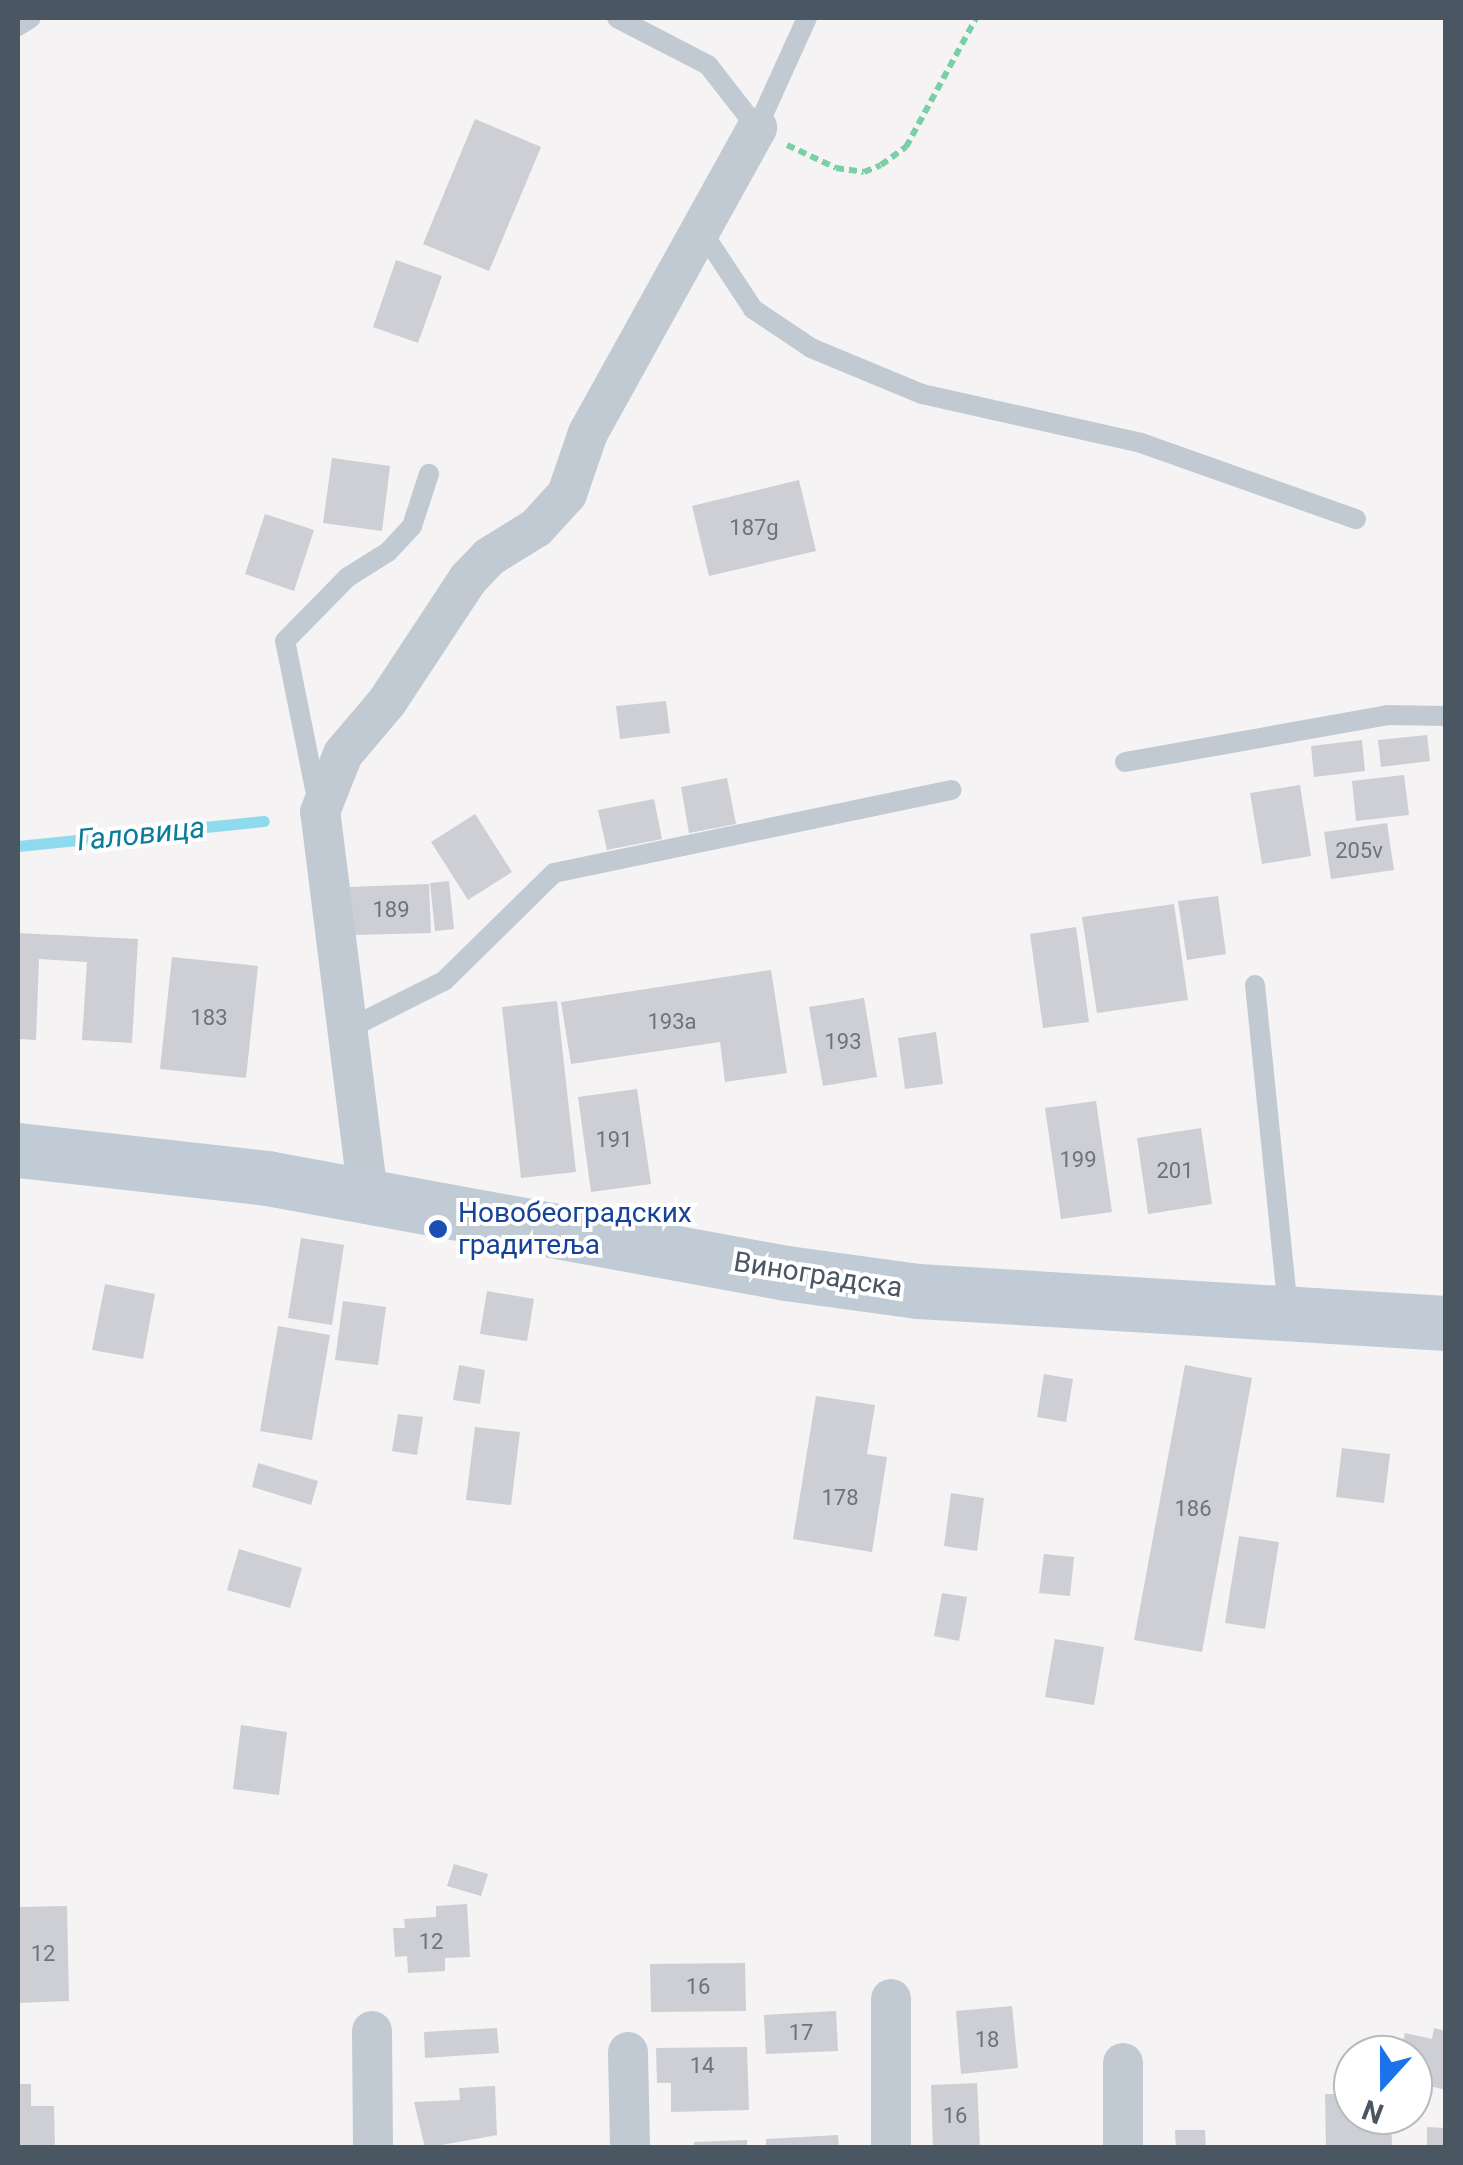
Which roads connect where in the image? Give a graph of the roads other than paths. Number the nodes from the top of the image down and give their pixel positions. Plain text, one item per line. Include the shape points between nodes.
1 (32, 18) edge
2 (617, 18) edge
3 (807, 18) edge
4 (18, 26) edge
5 (756, 128) junction
6 (701, 230) junction
7 (429, 474) dead end
8 (1356, 519) dead end
9 (1446, 716) edge
10 (1126, 762) dead end
11 (950, 790) dead end
12 (320, 812) junction
13 (1255, 985) dead end
14 (352, 1027) junction
15 (18, 1150) edge
16 (368, 1195) junction
17 (1288, 1314) junction
18 (1446, 1324) edge
19 (891, 1999) dead end
20 (372, 2032) dead end
21 (628, 2052) dead end
22 (1123, 2062) dead end
23 (373, 2148) edge
24 (630, 2148) edge
25 (891, 2148) edge
26 (1123, 2148) edge

1 - 4 lane
2 - 5 lane via 708,64
3 - 5 lane
5 - 6 street
6 - 8 lane via 753,309 811,348 922,394 1140,443
6 - 12 street via 588,433 567,494 536,528 468,579 387,702 343,754
7 - 12 lane via 412,526 388,552 348,577 286,641
9 - 10 lane via 1388,715
11 - 14 lane via 554,873 444,981
12 - 14 street
13 - 17 lane
14 - 16 street
15 - 16 street, Виноградска
16 - 17 street, Виноградска via 882,1286
17 - 18 street, Виноградска
19 - 25 street
20 - 23 street
21 - 24 street
22 - 26 street

